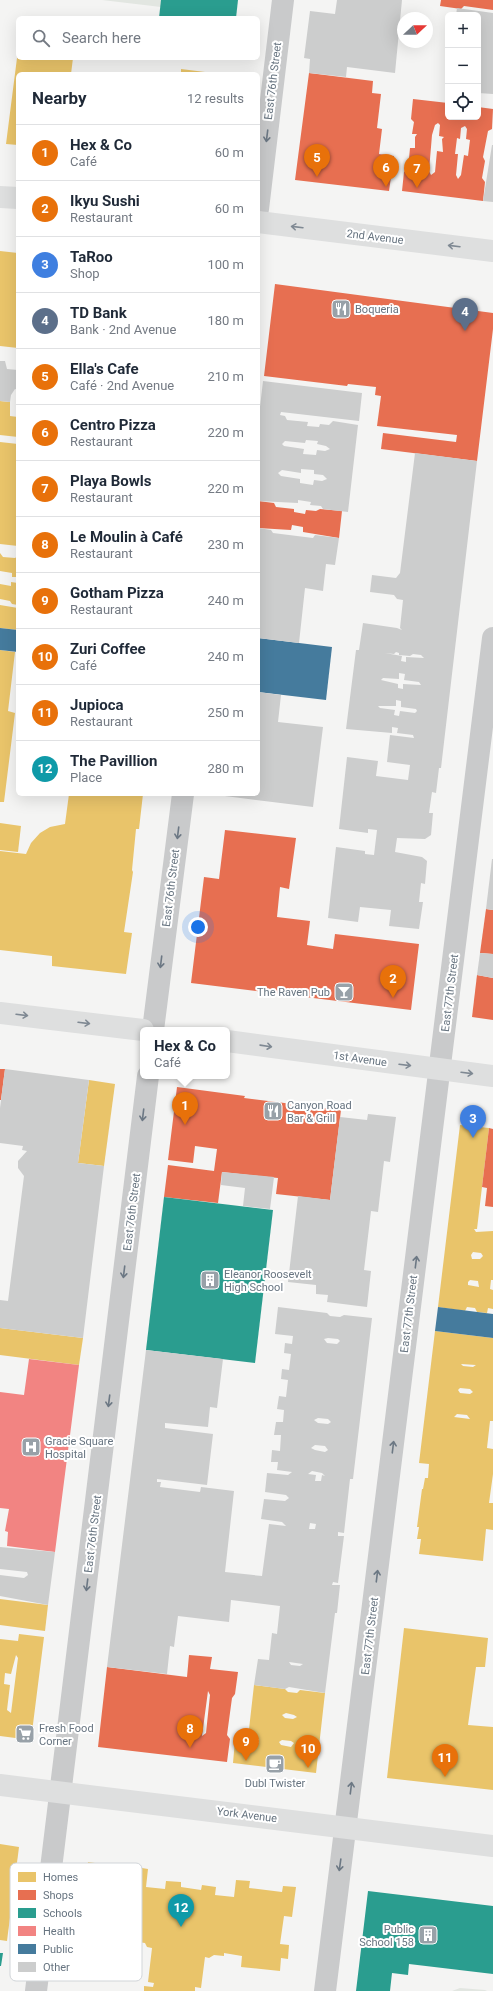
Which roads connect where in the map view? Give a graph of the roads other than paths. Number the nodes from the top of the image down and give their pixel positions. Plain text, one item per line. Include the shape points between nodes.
1 (283, 0) edge
2 (260, 192) edge
3 (0, 197) edge
4 (16, 198) edge
5 (260, 222) edge
6 (493, 251) edge
7 (493, 638) edge
8 (183, 796) edge
9 (0, 1013) edge
10 (153, 1027) edge
11 (140, 1030) edge
12 (230, 1041) edge
13 (440, 1069) junction
14 (493, 1076) edge
15 (148, 1079) edge
16 (0, 1785) edge
17 (62, 1793) junction
18 (346, 1827) junction
19 (493, 1846) edge
20 (53, 1863) edge
21 (37, 1981) edge
22 (36, 1991) edge
23 (325, 1991) edge

1 -> 2 street, East 76th Street
3 - 4 main road
6 -> 5 main road, 2nd Avenue
7 - 13 street, East 77th Street
8 -> 10 street, East 76th Street
9 -> 11 main road
12 -> 13 main road, 1st Avenue
13 -> 14 main road, 1st Avenue
18 -> 13 street, East 77th Street
15 -> 17 street, East 76th Street
16 - 17 main road, York Avenue
17 - 18 main road, York Avenue
17 - 20 street, East 76th Street
18 - 19 main road, York Avenue
18 -> 23 street, East 77th Street
21 - 22 street, East 76th Street

